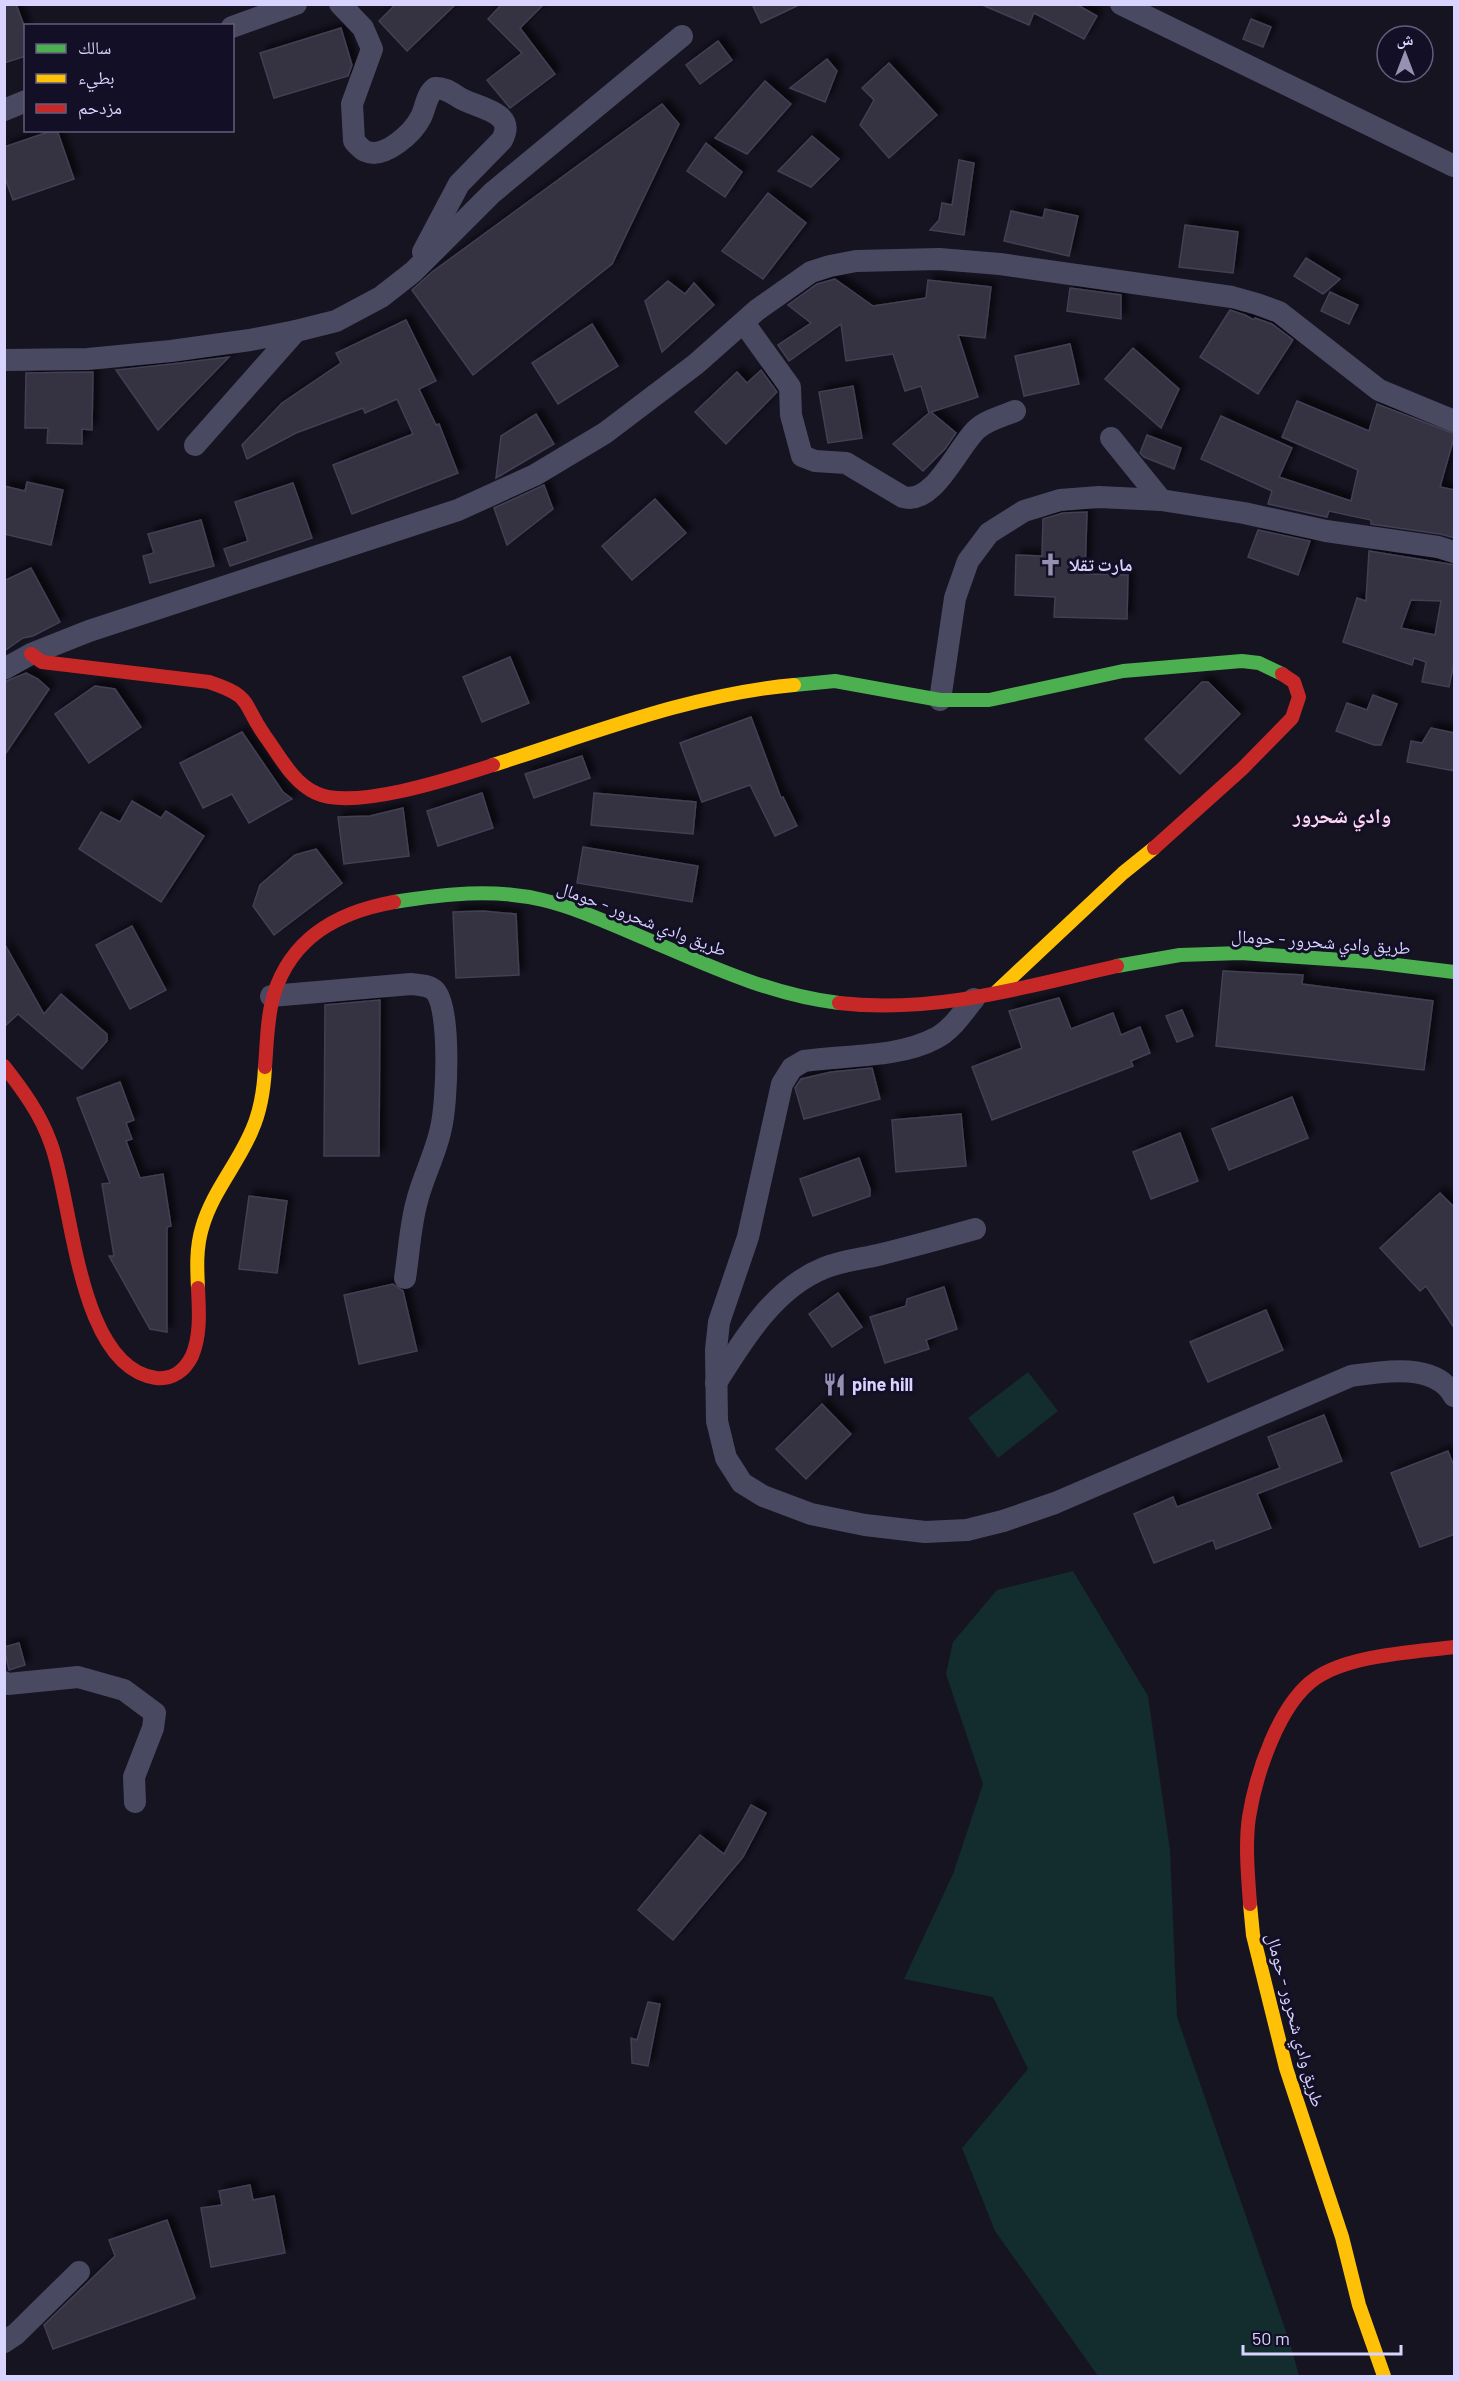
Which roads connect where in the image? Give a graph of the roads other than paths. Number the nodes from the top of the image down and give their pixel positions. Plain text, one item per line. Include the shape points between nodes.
1 (296, 4) edge
2 (340, 4) edge
3 (1121, 4) edge
4 (234, 26) edge
5 (682, 36) dead end
6 (24, 102) edge
7 (4, 110) edge
8 (1455, 166) edge
9 (413, 272) junction
10 (744, 323) junction
11 (296, 332) junction
12 (4, 360) edge
13 (1015, 411) dead end
14 (1455, 421) edge
15 (1111, 438) dead end
16 (195, 445) dead end
17 (1161, 500) junction
18 (1455, 552) edge
19 (31, 654) junction
20 (4, 669) edge
21 (940, 700) junction
22 (1455, 972) edge
23 (271, 996) junction
24 (983, 997) junction
25 (4, 1066) edge
26 (975, 1229) dead end
27 (405, 1278) dead end
28 (715, 1384) junction
29 (1455, 1396) edge
30 (1455, 1647) edge
31 (4, 1682) edge
32 (135, 1802) dead end
33 (79, 2272) dead end
34 (4, 2342) edge
35 (1384, 2376) edge

1 - 4 street
2 - 9 street via 363,28 372,49 352,104 354,141 365,151 379,152 408,134 421,118 435,88 499,115 505,125 502,140 459,184
3 - 8 street
5 - 9 street via 492,193
6 - 7 street
9 - 11 street via 381,297 336,321
10 - 13 street via 790,387 791,415 802,456 846,463 903,497 916,497 935,483 977,429
10 - 14 street via 811,272 856,261 939,259 1126,281 1232,297 1279,312 1379,390
10 - 19 street via 605,433 525,479 458,510 100,627
11 - 12 street via 88,359
11 - 16 street
15 - 17 street
17 - 18 street
17 - 21 street via 1060,500 1024,511 989,533 968,561 955,598
19 - 20 street
19 - 21 main road via 42,662 208,682 232,690 246,700 263,733 298,781 315,793 334,799 369,798 469,773 641,718 725,694 767,687 835,681
21 - 24 main road via 989,700 1123,670 1242,662 1259,663 1283,674 1294,682 1299,697 1292,718 1242,769 1123,873 1025,968
22 - 24 main road, طريق وادي شحرور - حومال via 1244,952 1162,957
23 - 24 main road, طريق وادي شحرور - حومال via 282,970 307,938 355,911 423,896 475,893 532,897 590,914 767,988 829,1003 898,1009
23 - 25 main road, طريق وادي شحرور - حومال via 258,1115 202,1226 197,1260 198,1341 190,1362 178,1375 159,1380 140,1376 117,1356 92,1308 78,1268 57,1159 43,1120
23 - 27 street via 411,984 436,992 446,1032 445,1094 441,1128 416,1203
24 - 28 street via 937,1038 908,1049 804,1061 792,1068 782,1084 748,1237 719,1322
26 - 28 street via 824,1268 798,1283 768,1310
28 - 29 street via 717,1421 726,1458 742,1483 763,1496 810,1514 925,1532 967,1530 1055,1503 1351,1376 1386,1370 1418,1372 1449,1387
30 - 35 main road, طريق وادي شحرور - حومال via 1358,1660 1316,1678 1294,1700 1273,1738 1249,1818 1248,1880 1253,1935 1269,2005
31 - 32 street via 78,1677 124,1690 155,1713 134,1777
33 - 34 street

